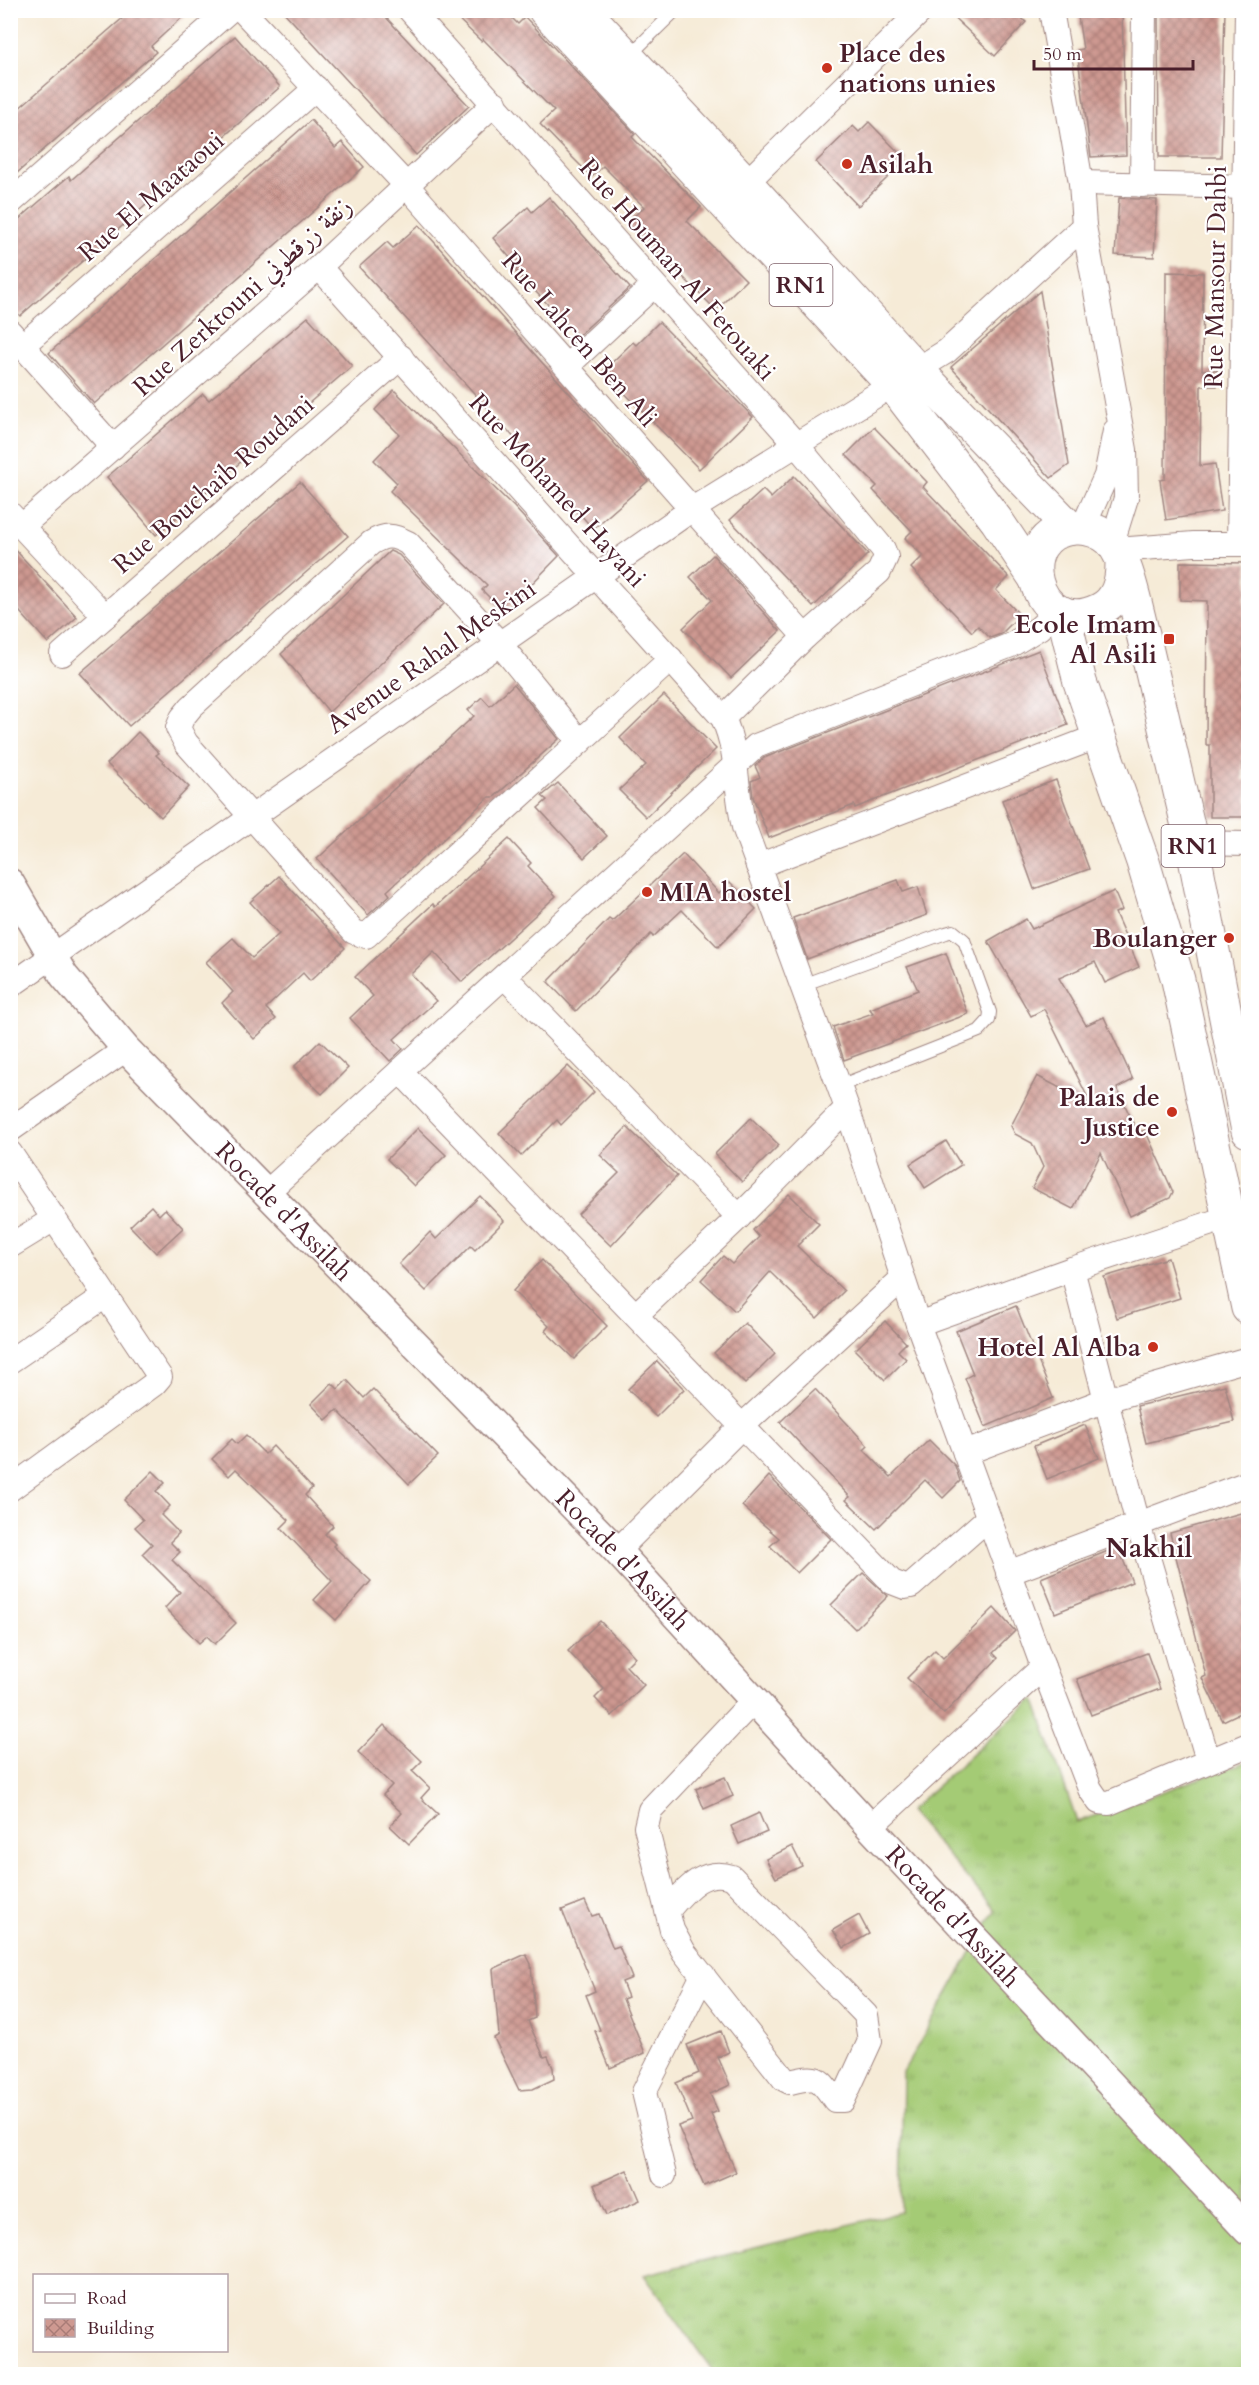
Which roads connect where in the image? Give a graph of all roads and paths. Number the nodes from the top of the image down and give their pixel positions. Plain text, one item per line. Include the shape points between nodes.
1 (230, 10) edge
2 (242, 10) edge
3 (410, 10) edge
4 (545, 10) edge
5 (583, 10) edge
6 (676, 10) edge
7 (922, 10) edge
8 (1051, 10) edge
9 (1144, 10) edge
10 (1248, 10) edge
11 (627, 58) junction
12 (316, 88) junction
13 (495, 104) junction
14 (746, 183) junction
15 (1081, 183) junction
16 (1142, 185) junction
17 (407, 186) junction
18 (1247, 188) edge
19 (10, 203) edge
20 (1084, 226) junction
21 (319, 267) junction
22 (653, 286) junction
23 (17, 339) edge
24 (401, 357) junction
25 (567, 366) junction
26 (905, 377) junction
27 (1117, 420) junction
28 (795, 443) junction
29 (113, 447) junction
30 (691, 510) junction
31 (16, 520) edge
32 (1077, 528) junction
33 (1244, 544) edge
34 (1117, 552) junction
35 (595, 576) junction
36 (1035, 578) junction
37 (1061, 612) junction
38 (105, 616) junction
39 (805, 637) junction
40 (499, 643) junction
41 (62, 654) dead end
42 (671, 659) junction
43 (723, 718) junction
44 (1099, 736) junction
45 (580, 742) junction
46 (736, 761) junction
47 (251, 818) junction
48 (1192, 843) junction
49 (1248, 844) edge
50 (758, 866) junction
51 (10, 883) edge
52 (52, 957) junction
53 (505, 977) junction
54 (802, 985) junction
55 (10, 986) edge
56 (126, 1049) junction
57 (400, 1071) junction
58 (843, 1097) junction
59 (10, 1130) edge
60 (1248, 1131) edge
61 (10, 1153) edge
62 (266, 1193) junction
63 (1240, 1213) edge
64 (739, 1217) junction
65 (54, 1219) junction
66 (10, 1246) edge
67 (1072, 1269) junction
68 (903, 1278) junction
69 (105, 1296) junction
70 (1248, 1308) edge
71 (637, 1314) junction
72 (918, 1324) junction
73 (1248, 1359) edge
74 (10, 1361) edge
75 (1106, 1400) junction
76 (743, 1425) junction
77 (965, 1453) junction
78 (1248, 1483) edge
79 (10, 1489) edge
80 (988, 1518) junction
81 (1138, 1524) junction
82 (617, 1551) junction
83 (1008, 1573) junction
84 (1043, 1667) junction
85 (754, 1700) junction
86 (1248, 1745) edge
87 (1208, 1760) junction
88 (870, 1827) junction
89 (667, 1911) junction
90 (703, 1975) junction
91 (664, 2175) dead end
92 (1248, 2231) edge

1 - 19 street
2 - 12 street, Rue Lahcen Ben Ali
3 - 13 street, Rue Houman Al Fetouaki
4 - 26 main road, RN1
5 - 11 main road, RN1
6 - 11 lane
7 - 14 street
8 - 15 street
9 - 16 street
10 - 18 street, Rue Mansour Dahbi
11 - 14 main road, RN1
12 - 17 street, Rue Lahcen Ben Ali
12 - 23 street, Rue El Maataoui
13 - 17 street, Rue Zerktouni زنقة زرقطوني
13 - 22 street, Rue Houman Al Fetouaki
14 - 26 main road, RN1
15 - 16 street
15 - 20 street
16 - 18 street
17 - 21 street, Rue Zerktouni زنقة زرقطوني
17 - 25 street, Rue Lahcen Ben Ali
18 - 33 street, Rue Mansour Dahbi
20 - 26 street, Avenue Rahal Meskini via 964,338
20 - 27 street
21 - 24 street, Rue Mohamed Hayani
21 - 29 street, Rue Zerktouni زنقة زرقطوني
22 - 25 street
22 - 28 street, Rue Houman Al Fetouaki
23 - 29 street
24 - 35 street, Rue Mohamed Hayani
24 - 38 street, Rue Bouchaib Roudani
25 - 30 street, Rue Lahcen Ben Ali
26 - 28 street, Avenue Rahal Meskini
26 - 32 main road, RN1
26 - 36 main road, RN1
27 - 32 street via 1106,476
27 - 34 street via 1125,450 1126,498
28 - 30 street, Avenue Rahal Meskini
28 - 39 street, Rue Houman Al Fetouaki via 886,556 879,572
29 - 31 street, Rue Zerktouni زنقة زرقطوني
30 - 35 street, Avenue Rahal Meskini
30 - 39 street, Rue Lahcen Ben Ali
31 - 38 street
32 - 34 main road, RN1 via 1094,530
32 - 36 main road via 1060,531 1042,546
33 - 34 street via 1194,544
34 - 37 main road via 1122,578 1118,590 1101,609 1089,614
34 - 48 main road, RN1 via 1143,634
35 - 40 street, Avenue Rahal Meskini
35 - 42 street, Rue Mohamed Hayani
36 - 37 main road, RN1 via 1042,597
37 - 44 main road, RN1
37 - 46 street via 1011,645 771,739
38 - 41 street, Rue Bouchaib Roudani
39 - 43 street
40 - 45 street
40 - 47 street, Avenue Rahal Meskini
40 - 47 street via 408,543 384,535 371,543 191,707 180,722 180,735
42 - 43 street, Rue Mohamed Hayani
42 - 45 street
43 - 46 street, Rue Mohamed Hayani
44 - 50 street
44 - 63 main road, RN1 via 1143,862 1178,980
45 - 47 street via 366,936 354,932
46 - 50 street, Rue Mohamed Hayani via 740,811
46 - 53 street
47 - 52 street, Avenue Rahal Meskini
48 - 49 street
48 - 60 main road, RN1
50 - 54 street, Rue Mohamed Hayani
51 - 52 street, Rocade d'Assilah
52 - 55 street, Avenue Rahal Meskini
52 - 56 street, Rocade d'Assilah via 77,994
53 - 57 street
53 - 64 street
54 - 58 street, Rue Mohamed Hayani
54 - 58 lane via 946,933 960,935 968,950 990,1012 986,1026
56 - 59 street
56 - 62 street, Rocade d'Assilah
57 - 62 street
57 - 71 street
58 - 64 street
58 - 68 street, Rue Mohamed Hayani
61 - 65 street
62 - 82 street, Rocade d'Assilah
63 - 67 street
63 - 70 main road, RN1
64 - 71 street
65 - 66 street
65 - 69 street
67 - 72 street
67 - 75 street
68 - 72 street, Rue Mohamed Hayani
68 - 76 street
69 - 74 street
69 - 79 street via 160,1377
71 - 76 street
72 - 77 street, Rue Mohamed Hayani
73 - 75 street
75 - 77 street
75 - 81 street
76 - 80 street via 898,1586 916,1582
76 - 82 street
77 - 80 street, Rue Mohamed Hayani
78 - 81 street
80 - 83 street, Rue Mohamed Hayani
81 - 83 street
81 - 87 street
82 - 85 street, Rocade d'Assilah
83 - 84 street, Rue Mohamed Hayani
84 - 87 street, Rue Mohamed Hayani via 1090,1789 1099,1802 1109,1803
84 - 88 street
85 - 88 street, Rocade d'Assilah
85 - 89 street via 650,1810 646,1821
86 - 87 street
88 - 92 street, Rocade d'Assilah
89 - 90 street via 677,1941
89 - 90 street via 691,1884 709,1874 732,1877 866,2015 870,2041 843,2100 835,2100 818,2078 790,2082 784,2079
90 - 91 street via 644,2092

